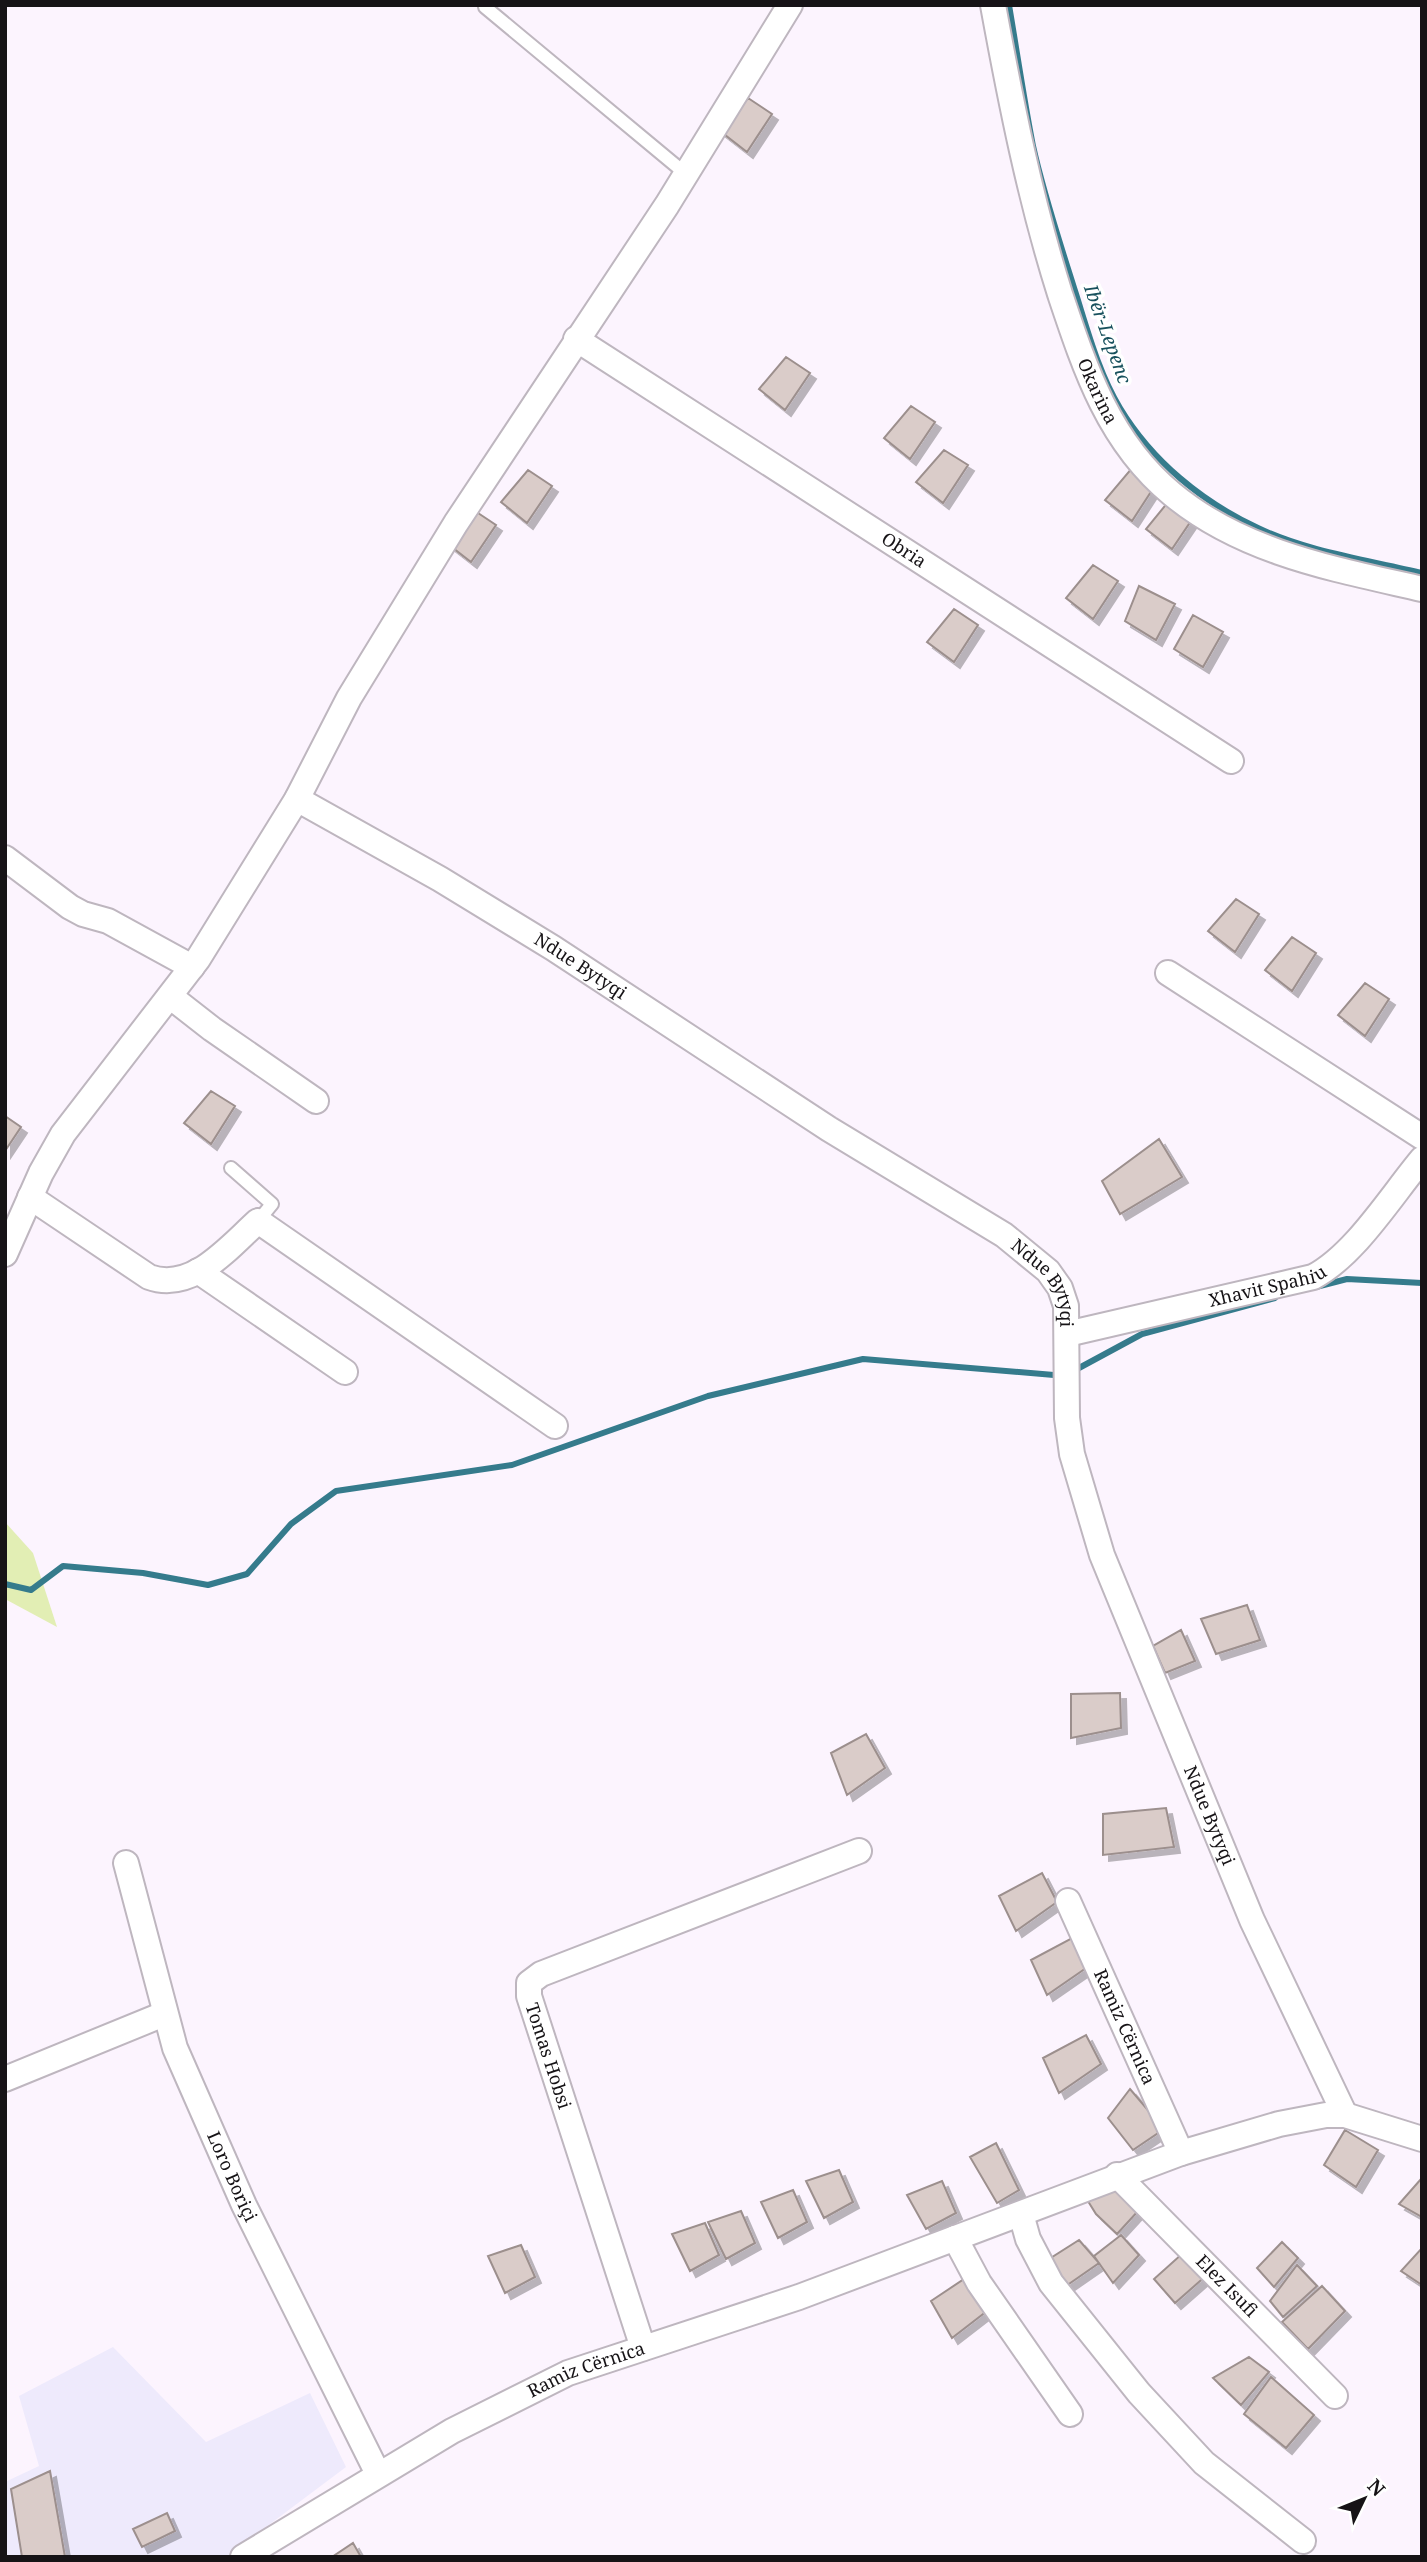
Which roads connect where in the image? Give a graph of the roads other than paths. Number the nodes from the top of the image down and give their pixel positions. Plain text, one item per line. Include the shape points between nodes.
1 (790, 5) edge
2 (993, 5) edge
3 (485, 7) dead end
4 (686, 174) junction
5 (576, 339) junction
6 (1422, 589) edge
7 (1231, 761) dead end
8 (297, 799) junction
9 (5, 858) edge
10 (192, 967) junction
11 (1168, 973) dead end
12 (171, 996) junction
13 (316, 1101) dead end
14 (1422, 1137) edge
15 (1422, 1158) edge
16 (232, 1168) dead end
17 (30, 1197) junction
18 (258, 1221) junction
19 (5, 1254) edge
20 (198, 1271) junction
21 (1067, 1334) junction
22 (345, 1372) dead end
23 (555, 1426) dead end
24 (859, 1851) dead end
25 (126, 1863) dead end
26 (1068, 1901) dead end
27 (164, 2014) junction
28 (5, 2079) edge
29 (1345, 2115) junction
30 (1422, 2139) edge
31 (1181, 2153) junction
32 (1117, 2175) junction
33 (1021, 2214) junction
34 (955, 2238) junction
35 (643, 2348) junction
36 (1335, 2396) dead end
37 (1070, 2414) dead end
38 (378, 2474) junction
39 (1303, 2541) dead end
40 (243, 2557) edge

1 - 4 street
2 - 6 street, Okarina via 1027,181 1043,239 1089,379 1124,443 1172,495 1240,536 1278,553
3 - 4 lane
4 - 5 street
5 - 7 street, Obria
5 - 8 street via 349,698
8 - 10 street
8 - 21 street, Ndue Bytyqi via 508,920 828,1129 1004,1235 1030,1254 1060,1288
9 - 10 street via 70,907 108,920
10 - 12 street
11 - 14 street
12 - 13 street
12 - 17 street via 92,1093
15 - 21 street, Xhavit Spahiu via 1351,1245 1312,1277
16 - 18 lane via 272,1204
17 - 19 street
17 - 20 street via 149,1277 179,1281
18 - 20 street
18 - 23 street
20 - 22 street
21 - 29 street, Ndue Bytyqi via 1072,1454 1102,1555 1252,1920
24 - 35 street, Tomas Hobsi via 541,1974 529,1983 529,1996
25 - 27 street, Loro Boriçi
26 - 31 street, Ramiz Cërnica
27 - 28 street
27 - 38 street, Loro Boriçi via 244,2205
29 - 30 street, Ramiz Cërnica
29 - 31 street, Ramiz Cërnica via 1279,2124
31 - 32 street, Ramiz Cërnica
32 - 33 street, Ramiz Cërnica
32 - 36 street, Elez Isufi
33 - 34 street, Ramiz Cërnica
33 - 39 street via 1028,2239 1051,2283 1139,2393 1205,2463
34 - 35 street, Ramiz Cërnica via 736,2320
34 - 37 street via 986,2293
35 - 38 street, Ramiz Cërnica via 568,2373
38 - 40 street, Ramiz Cërnica

